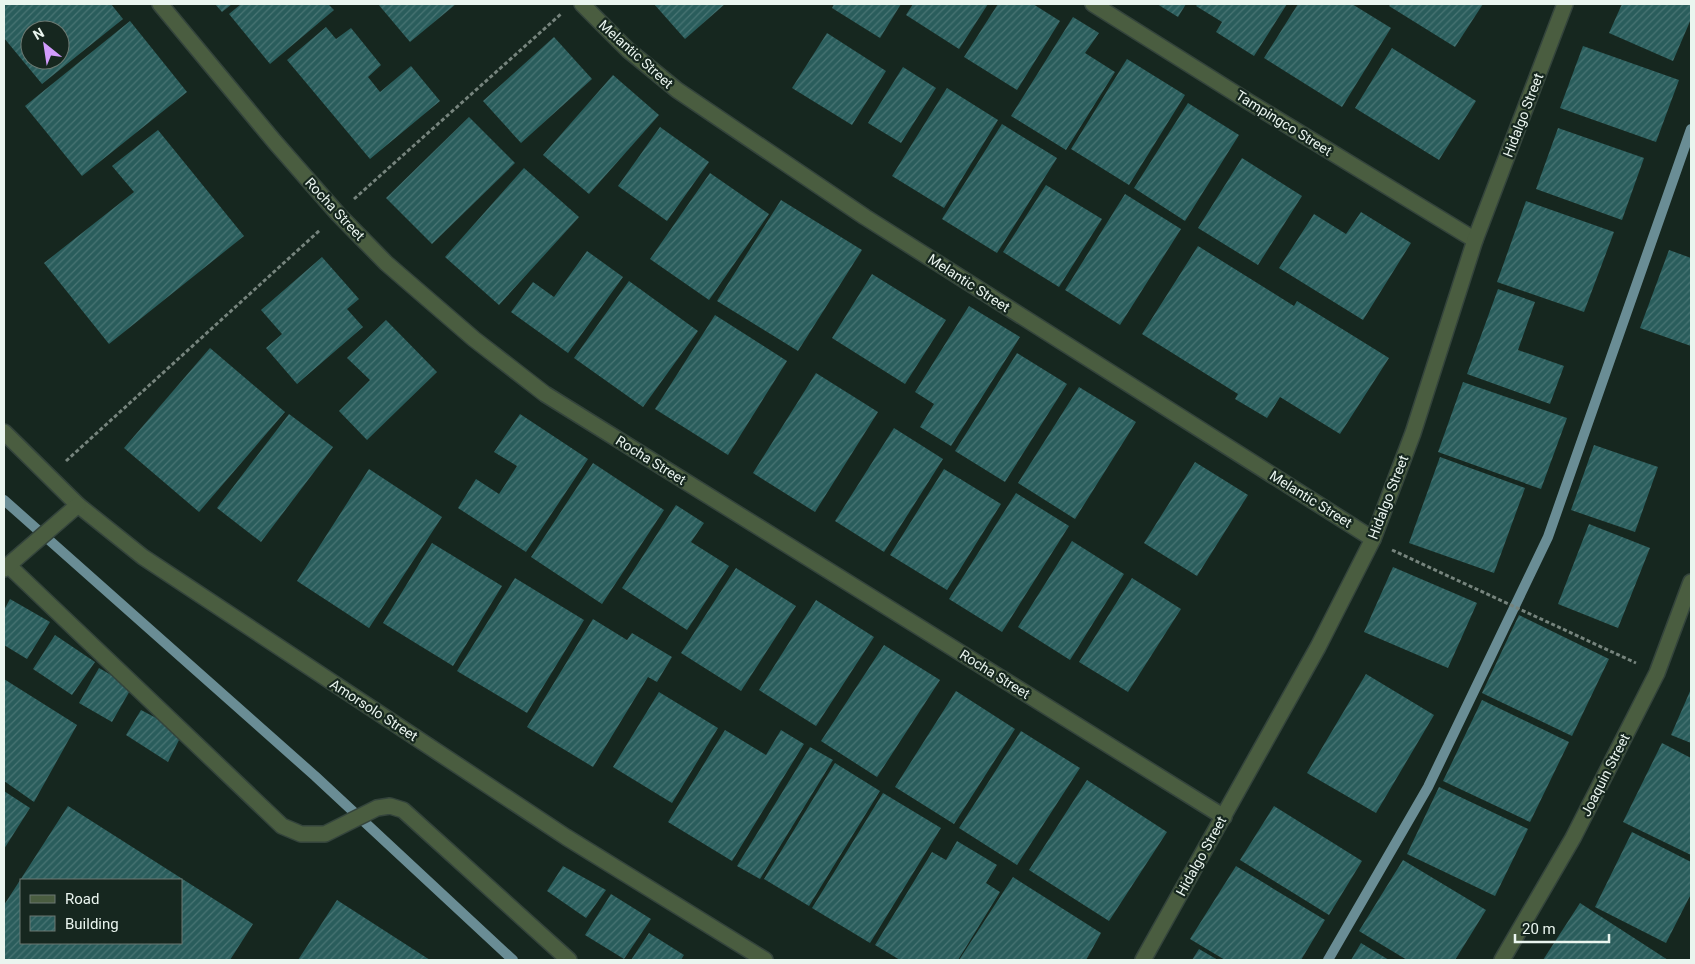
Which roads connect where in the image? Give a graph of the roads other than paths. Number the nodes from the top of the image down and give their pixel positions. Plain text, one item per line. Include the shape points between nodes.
1 (160, 4) edge
2 (582, 4) edge
3 (1093, 4) edge
4 (1565, 4) edge
5 (1475, 240) junction
6 (4, 432) edge
7 (78, 506) junction
8 (1373, 539) junction
9 (6, 567) edge
10 (1691, 582) edge
11 (1224, 817) junction
12 (569, 960) edge
13 (765, 960) edge
14 (1143, 960) edge
15 (1502, 960) edge

1 - 11 street, Rocha Street via 274,141 386,263 474,339 545,394
2 - 8 street, Melantic Street via 628,50 677,90 873,222
3 - 5 street, Tampingco Street
4 - 5 street, Hidalgo Street
5 - 8 street, Hidalgo Street via 1412,433
6 - 7 street, Amorsolo Street
7 - 9 street
7 - 13 street, Amorsolo Street via 151,562 566,837
8 - 11 street, Hidalgo Street via 1318,647
9 - 12 street via 282,826 301,834 325,834 377,808 390,806 403,810
10 - 15 street, Joaquin Street via 1657,673 1573,838
11 - 14 street, Hidalgo Street

